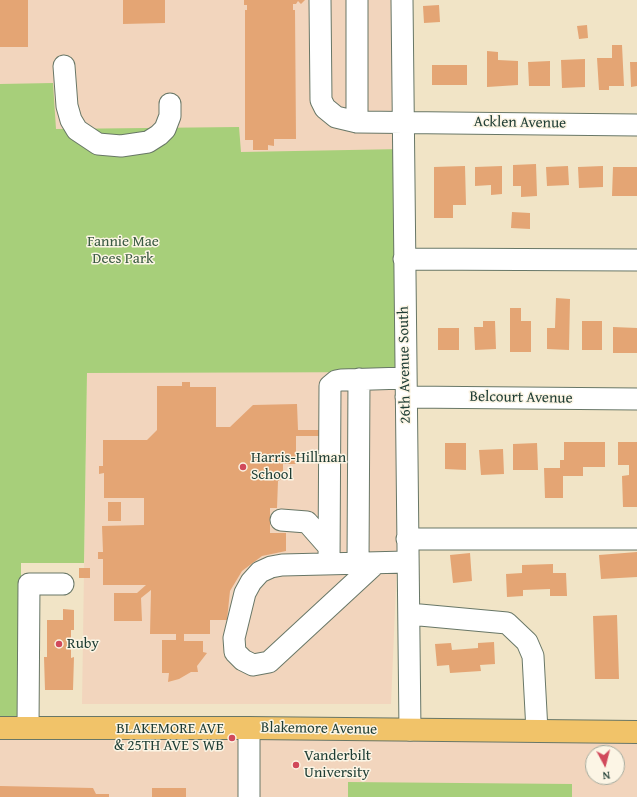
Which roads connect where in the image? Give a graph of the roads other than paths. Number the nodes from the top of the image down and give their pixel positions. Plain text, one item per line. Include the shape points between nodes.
1 (320, 0) edge
2 (357, 0) edge
3 (402, 0) edge
4 (64, 66) dead end
5 (170, 104) dead end
6 (357, 122) junction
7 (403, 122) junction
8 (637, 125) edge
9 (404, 259) junction
10 (637, 260) edge
11 (359, 379) junction
12 (405, 387) junction
13 (637, 399) edge
14 (281, 520) dead end
15 (407, 538) junction
16 (637, 539) edge
17 (329, 555) junction
18 (407, 562) junction
19 (367, 564) junction
20 (63, 584) dead end
21 (409, 614) junction
22 (0, 728) edge
23 (28, 728) junction
24 (249, 728) junction
25 (410, 730) junction
26 (537, 731) junction
27 (637, 732) edge
28 (249, 797) edge

1 - 6 street, Acklen Avenue via 321,100 325,108 336,117
2 - 6 street
3 - 7 street, 26th Avenue South
4 - 5 street via 67,106 74,126 98,144 143,144 160,135 169,120
6 - 7 street, Acklen Avenue
7 - 8 street, Acklen Avenue
7 - 9 street, 26th Avenue South
9 - 10 street
9 - 12 street, 26th Avenue South
11 - 12 street, Belcourt Avenue
11 - 17 street, Belcourt Avenue via 336,381 329,390
11 - 19 street
12 - 13 street, Belcourt Avenue
12 - 15 street, 26th Avenue South
14 - 17 street via 307,522
15 - 16 street
15 - 18 street, 26th Avenue South
17 - 19 street
17 - 19 street via 276,566 260,572 255,577 245,593 234,638 235,652 243,660 259,665 274,658
18 - 19 street
18 - 21 street, 26th Avenue South
20 - 23 street via 29,584
21 - 25 street, 26th Avenue South
21 - 26 street via 507,623 527,642 534,656
22 - 23 main road, Blakemore Avenue
23 - 24 main road, Blakemore Avenue
24 - 25 main road, Blakemore Avenue
24 - 28 street
25 - 26 main road, Blakemore Avenue
26 - 27 main road, Blakemore Avenue

